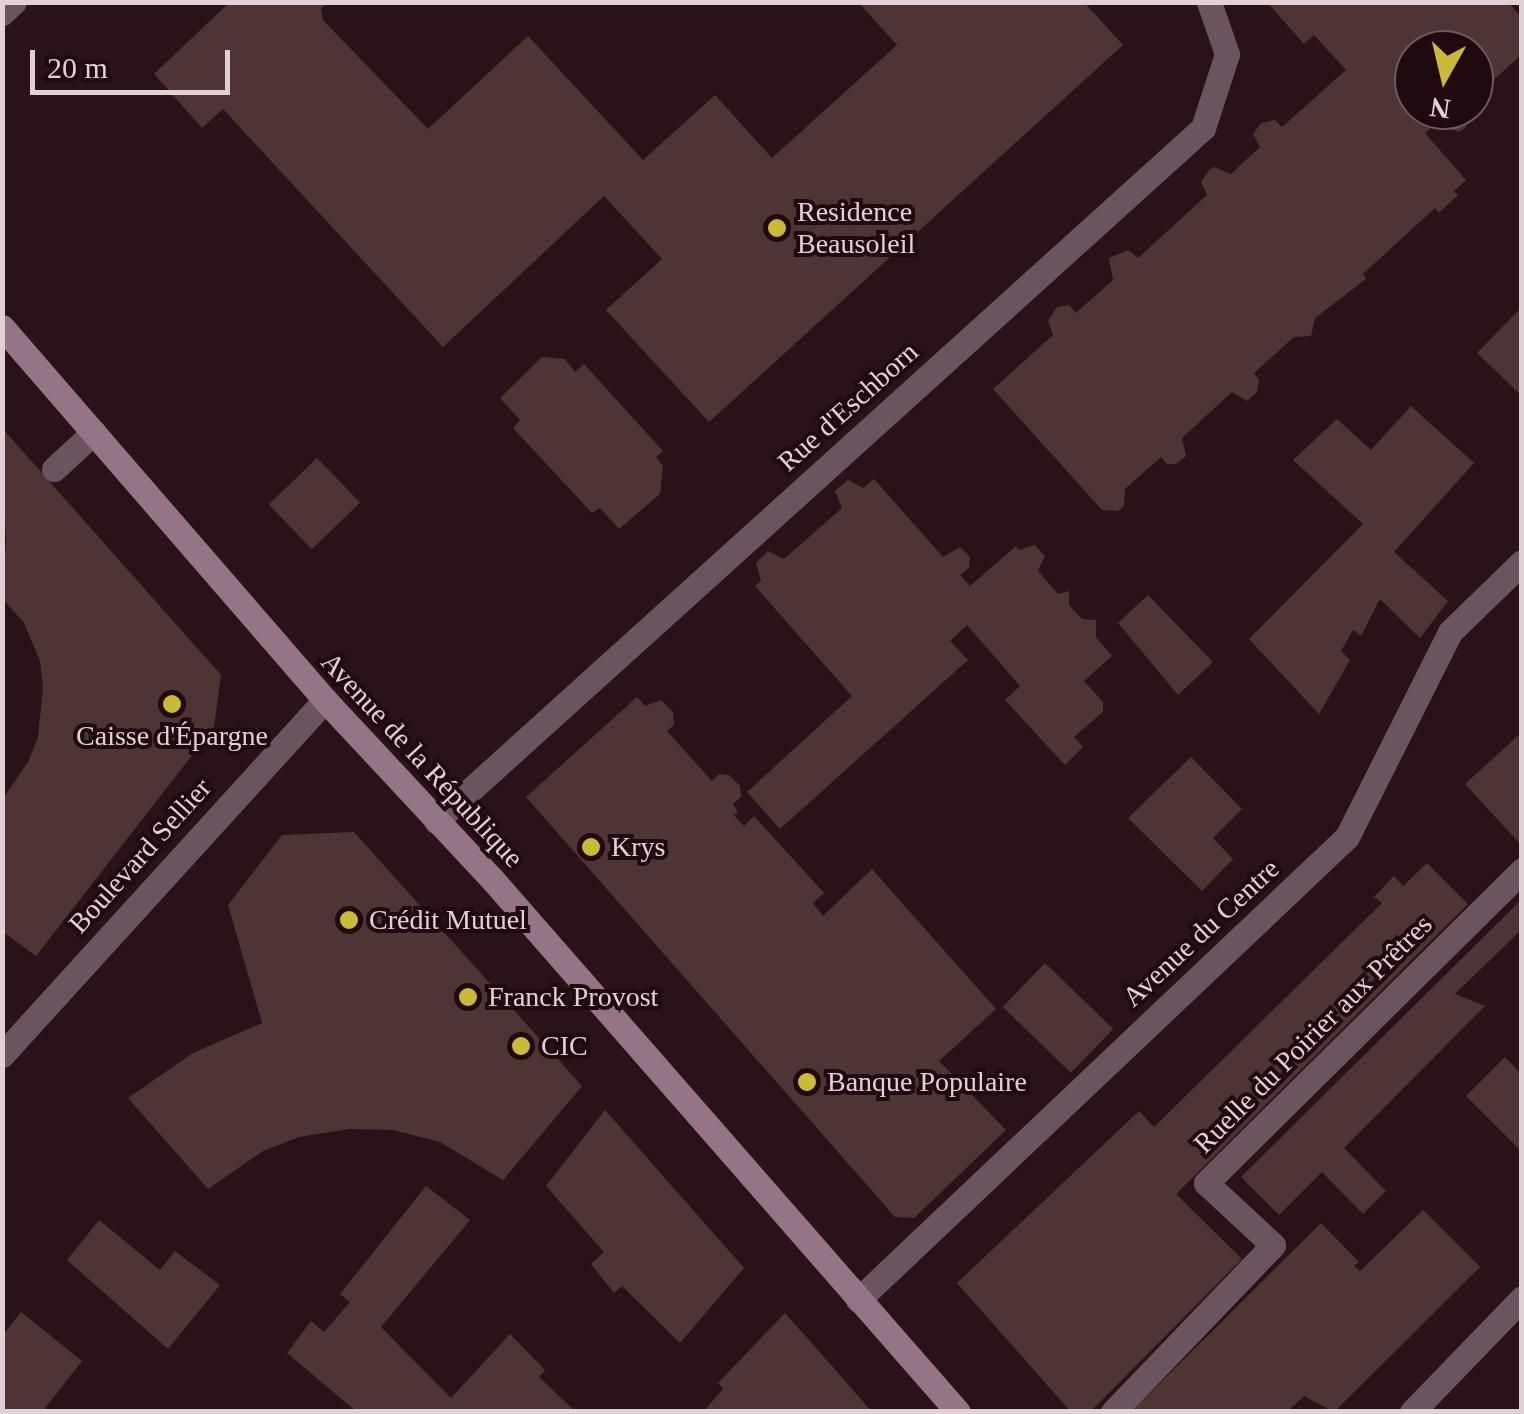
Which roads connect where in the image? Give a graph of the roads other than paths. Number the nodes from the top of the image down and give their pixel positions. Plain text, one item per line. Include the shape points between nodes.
1 (14, 2) edge
2 (1209, 2) edge
3 (2, 13) edge
4 (2, 327) edge
5 (94, 432) junction
6 (54, 469) dead end
7 (1522, 562) edge
8 (324, 700) junction
9 (436, 821) junction
10 (1522, 870) edge
11 (2, 1055) edge
12 (1522, 1298) edge
13 (858, 1300) junction
14 (958, 1412) edge
15 (1113, 1412) edge
16 (1412, 1412) edge

1 - 3 street
2 - 9 street, Rue d'Eschborn via 1227,54 1204,128
4 - 5 main road, Avenue de la République
5 - 6 street
5 - 8 main road, Avenue de la République
7 - 13 street, Avenue du Centre via 1450,632 1346,837
8 - 9 main road, Avenue de la République
8 - 11 street, Boulevard Sellier
9 - 13 main road, Avenue de la République
10 - 15 street, Ruelle du Poirier aux Prêtres via 1206,1182 1273,1245
12 - 16 street
13 - 14 main road, Avenue de la République

